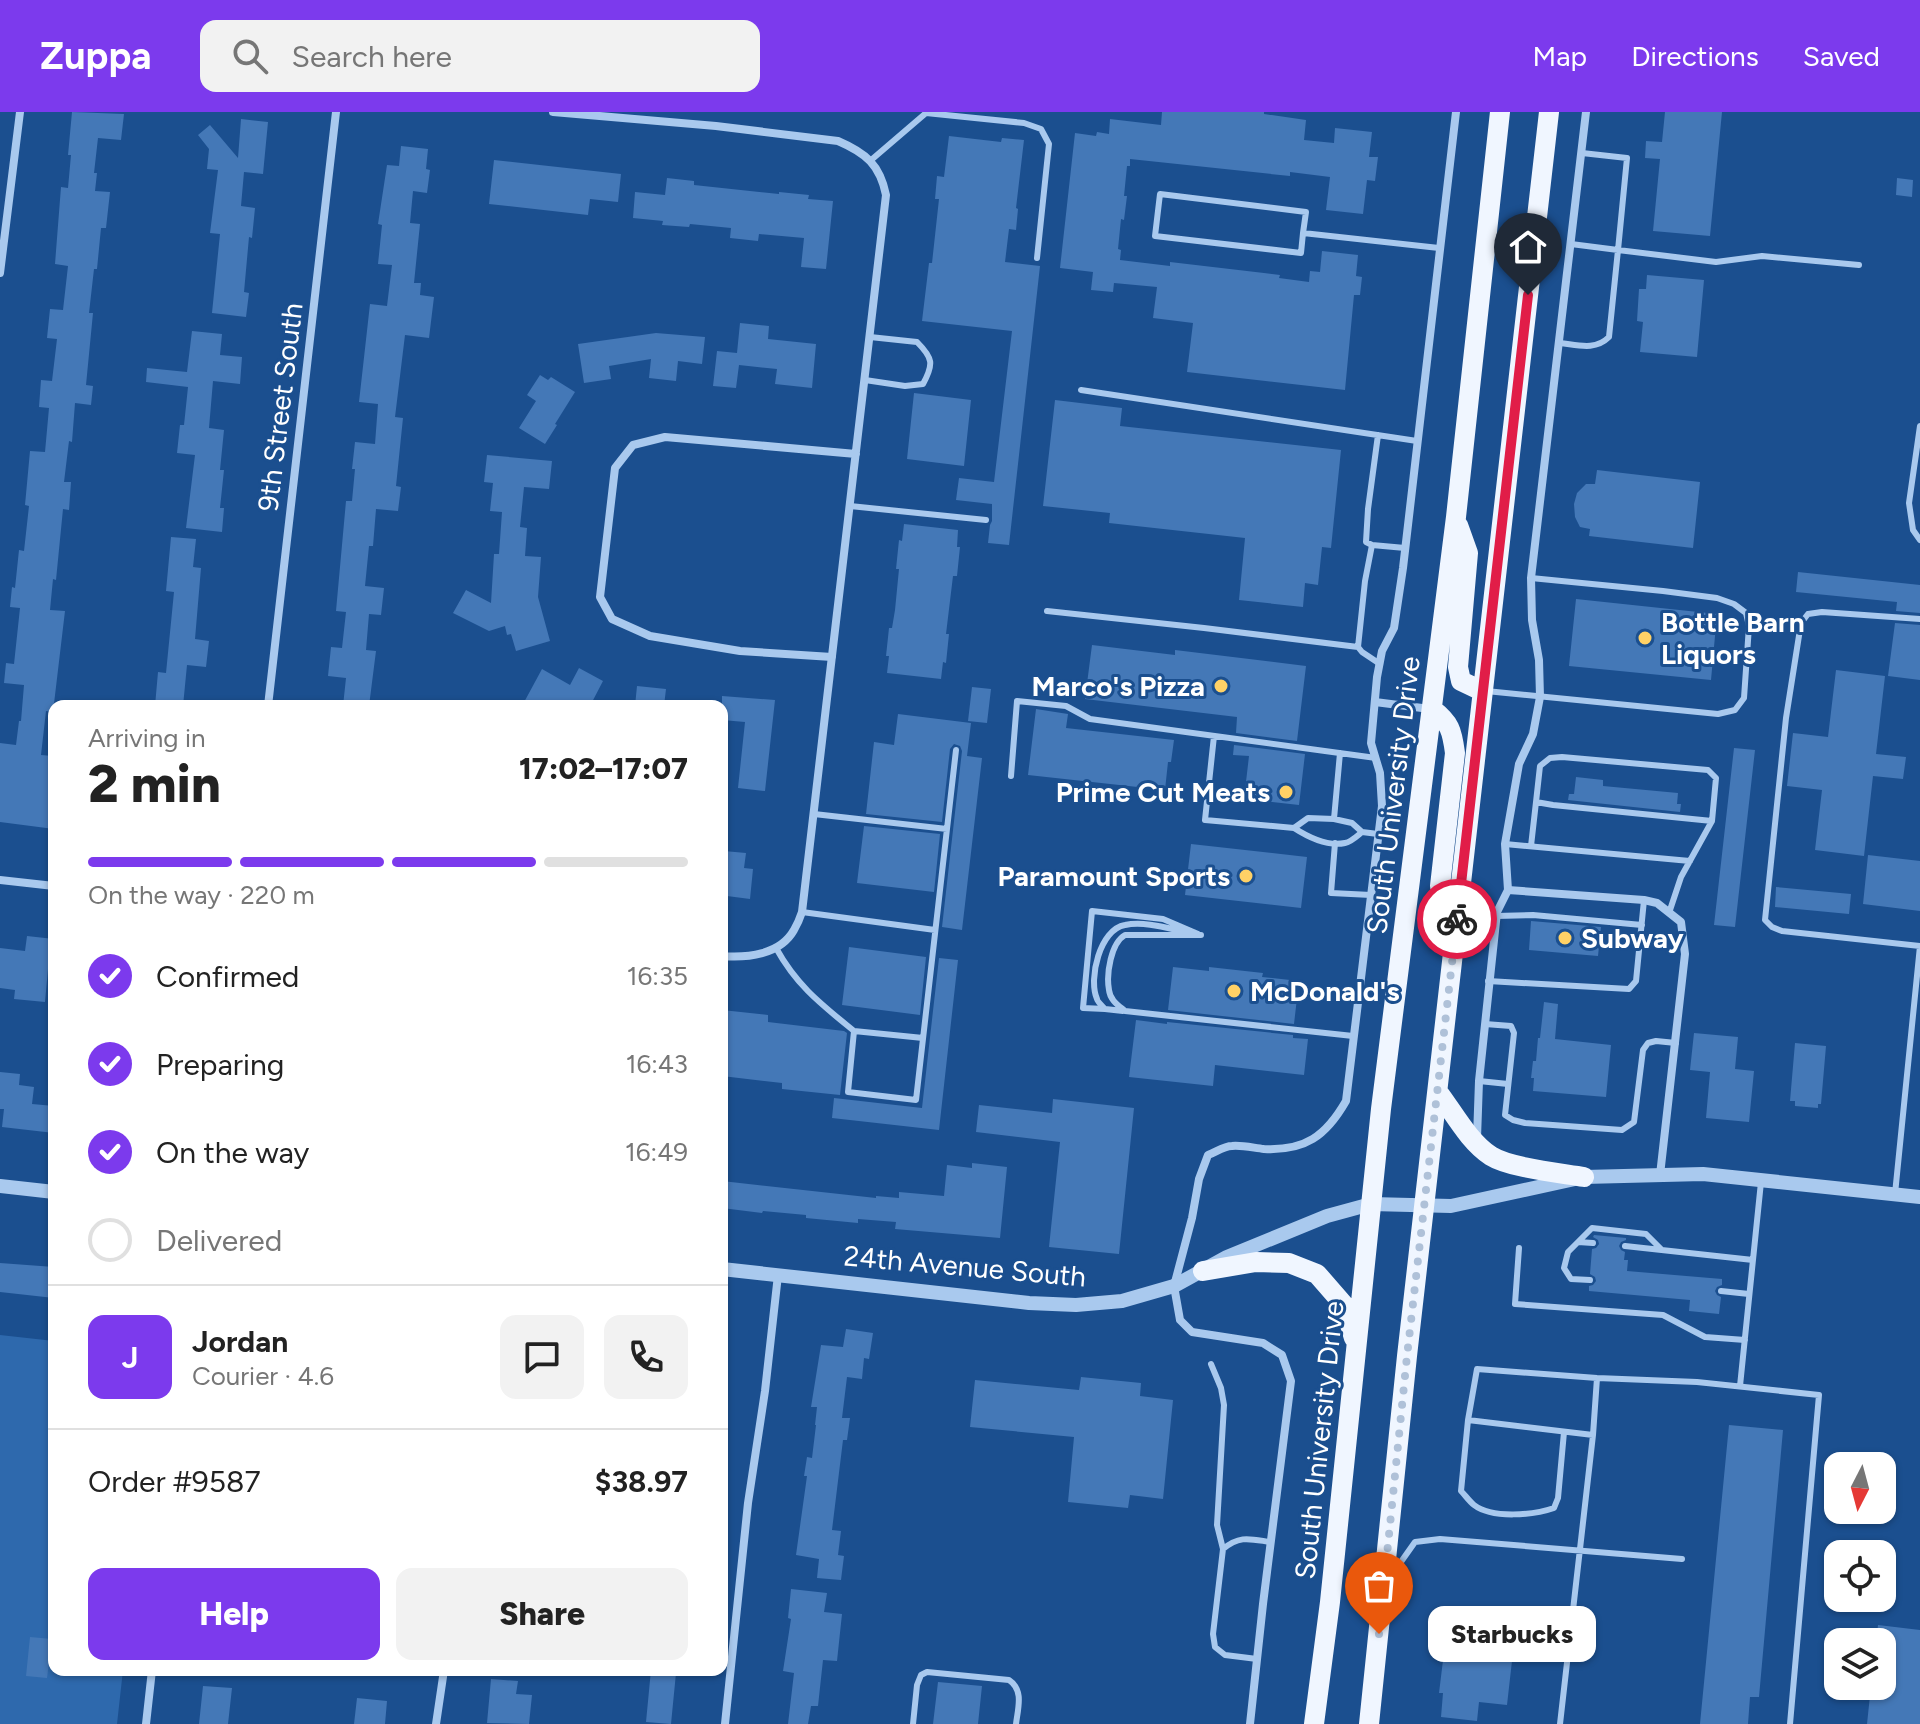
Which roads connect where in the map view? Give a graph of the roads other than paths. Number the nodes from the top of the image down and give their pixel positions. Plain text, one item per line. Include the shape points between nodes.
1 (20, 112) edge
2 (336, 112) edge
3 (553, 112) edge
4 (1456, 112) edge
5 (1500, 112) edge
6 (1549, 112) edge
7 (1586, 112) edge
8 (1582, 153) junction
9 (870, 161) junction
10 (1303, 233) junction
11 (1571, 244) junction
12 (1439, 248) junction
13 (1618, 250) junction
14 (1037, 258) dead end
15 (1859, 265) dead end
16 (0, 273) edge
17 (870, 337) junction
18 (1560, 343) junction
19 (865, 380) junction
20 (1081, 390) dead end
21 (1920, 426) edge
22 (1378, 435) junction
23 (1417, 441) junction
24 (856, 454) junction
25 (850, 506) junction
26 (1456, 517) junction
27 (986, 520) dead end
28 (1920, 540) edge
29 (1372, 545) junction
30 (1405, 548) junction
31 (1531, 578) junction
32 (1047, 611) dead end
33 (1920, 619) edge
34 (1358, 647) junction
35 (832, 657) junction
36 (1380, 664) junction
37 (1482, 691) junction
38 (1540, 697) junction
39 (269, 700) edge
40 (1375, 702) junction
41 (1432, 709) junction
42 (1214, 736) junction
43 (956, 750) dead end
44 (1340, 753) junction
45 (1376, 758) junction
46 (1011, 776) dead end
47 (1536, 802) junction
48 (814, 814) junction
49 (1334, 819) junction
50 (1712, 821) junction
51 (1294, 828) junction
52 (947, 829) junction
53 (1362, 832) junction
54 (1378, 834) junction
55 (1335, 843) junction
56 (1505, 844) junction
57 (1531, 846) junction
58 (1690, 861) junction
59 (0, 880) edge
60 (48, 885) edge
61 (1508, 890) junction
62 (1371, 895) junction
63 (1644, 900) junction
64 (802, 912) junction
65 (1669, 913) junction
66 (1458, 915) junction
67 (1496, 916) junction
68 (1642, 925) junction
69 (935, 930) junction
70 (1201, 935) junction
71 (776, 948) junction
72 (728, 956) edge
73 (1488, 981) junction
74 (1105, 1009) junction
75 (1125, 1011) junction
76 (1485, 1024) junction
77 (854, 1031) junction
78 (1353, 1036) junction
79 (923, 1038) junction
80 (1676, 1043) junction
81 (1479, 1081) junction
82 (1508, 1084) junction
83 (1438, 1092) junction
84 (1477, 1144) junction
85 (1660, 1175) junction
86 (1584, 1177) junction
87 (1761, 1181) junction
88 (0, 1186) edge
89 (48, 1191) edge
90 (1895, 1194) junction
91 (1920, 1197) edge
92 (1371, 1204) junction
93 (1425, 1206) junction
94 (1578, 1242) junction
95 (1593, 1243) dead end
96 (1625, 1246) dead end
97 (1519, 1248) dead end
98 (1662, 1250) junction
99 (1753, 1260) junction
100 (728, 1270) edge
101 (1203, 1271) junction
102 (778, 1275) junction
103 (1590, 1280) dead end
104 (1174, 1286) junction
105 (1721, 1291) dead end
106 (1749, 1294) junction
107 (1745, 1340) junction
108 (1357, 1347) junction
109 (1211, 1364) dead end
110 (1597, 1378) junction
111 (1740, 1386) junction
112 (1468, 1420) junction
113 (1564, 1432) junction
114 (1593, 1435) junction
115 (1270, 1542) junction
116 (1223, 1549) junction
117 (1578, 1551) junction
118 (1682, 1559) dead end
119 (1384, 1586) junction
120 (1257, 1659) junction
121 (151, 1676) edge
122 (443, 1676) edge
123 (146, 1724) edge
124 (436, 1724) edge
125 (725, 1724) edge
126 (913, 1724) edge
127 (1016, 1724) edge
128 (1250, 1724) edge
129 (1314, 1724) edge
130 (1369, 1724) edge
131 (1560, 1724) edge
132 (1790, 1724) edge

1 - 16 street
2 - 39 street, 9th Street South
3 - 9 street via 838,141
4 - 12 street
5 - 26 main road, South University Drive
6 - 37 main road
7 - 8 street
8 - 11 street
8 - 13 lane via 1627,158
9 - 14 lane via 926,113 1041,129 1049,144
9 - 17 street via 883,177 886,195
10 - 10 lane via 1306,212 1160,194 1155,236 1301,253
10 - 12 lane
11 - 13 lane
11 - 18 street
12 - 23 street
13 - 15 lane via 1716,262 1762,256
13 - 18 lane via 1609,337 1595,347
17 - 19 street
17 - 19 lane via 917,342 929,355 931,370 923,384
18 - 31 street
19 - 24 street
20 - 22 lane
21 - 28 lane via 1909,503
22 - 23 lane
22 - 29 lane via 1366,542
23 - 30 street
24 - 25 street
24 - 35 street via 665,437 633,445 615,468 603,568 600,597 612,619 650,636 740,651
25 - 27 lane
25 - 35 street
26 - 37 main road via 1468,553 1458,667 1461,681
26 - 41 main road, South University Drive
29 - 30 lane
29 - 34 lane
30 - 36 street via 1394,628
31 - 38 street
31 - 38 lane via 1717,598 1746,613 1749,626 1744,698 1735,710 1718,714
32 - 34 lane
33 - 90 lane via 1822,612 1808,614 1801,623 1765,920 1782,931 1920,946
34 - 36 lane
35 - 48 street
36 - 40 street
37 - 38 lane
37 - 66 main road
38 - 56 street via 1533,734 1519,764
40 - 41 street
40 - 45 street via 1371,743
41 - 66 main road via 1452,731 1455,753 1440,886
41 - 92 main road, South University Drive
42 - 44 lane
42 - 46 lane via 1090,719 1066,706 1017,701
42 - 51 lane via 1205,820
43 - 52 lane
44 - 45 lane
44 - 49 lane
45 - 54 street via 1382,806
47 - 50 lane
47 - 50 lane via 1540,766 1550,758 1708,770 1716,778
47 - 57 lane
48 - 52 lane
48 - 64 street
49 - 51 lane via 1308,818
49 - 53 lane
50 - 58 lane
51 - 55 lane via 1311,839
52 - 69 lane
53 - 54 lane
53 - 55 lane via 1348,843
54 - 62 street
55 - 62 lane via 1331,893
56 - 57 lane
56 - 61 street
57 - 58 lane
58 - 65 lane
59 - 60 street
61 - 63 street
61 - 67 street
62 - 78 street
63 - 65 street
63 - 68 lane
64 - 69 lane
64 - 71 street via 793,933
65 - 80 street via 1681,922 1685,954
66 - 83 main road
67 - 68 lane
67 - 73 street
68 - 73 lane via 1636,981 1629,989
69 - 79 lane
70 - 74 lane via 1126,924 1112,929 1096,963 1094,985
70 - 74 lane via 1163,919 1092,911 1083,1008
70 - 75 lane via 1117,939 1109,989
71 - 72 street via 754,956
71 - 77 lane via 790,973
73 - 76 street
74 - 75 lane
75 - 78 lane
76 - 81 street
76 - 82 lane via 1511,1026 1514,1033
77 - 79 lane
77 - 79 lane via 848,1092 916,1100
78 - 104 street via 1346,1101 1316,1139 1294,1148 1231,1145 1208,1155
80 - 82 lane via 1656,1041 1643,1050 1634,1122 1622,1130 1513,1120 1505,1115
80 - 85 street
81 - 82 lane
81 - 84 street
83 - 84 main road
83 - 93 main road
84 - 86 main road via 1493,1158
85 - 86 street, 24th Avenue South
85 - 87 street, 24th Avenue South
86 - 93 street, 24th Avenue South via 1451,1206
87 - 90 street, 24th Avenue South
87 - 99 lane
88 - 89 street
90 - 91 street, 24th Avenue South
92 - 93 street, 24th Avenue South
92 - 101 street, 24th Avenue South via 1327,1216
92 - 108 main road, South University Drive
93 - 119 main road
94 - 95 lane
94 - 98 lane via 1592,1228 1646,1234
94 - 103 lane via 1568,1252 1564,1268 1571,1279
96 - 98 lane
97 - 107 lane via 1515,1304 1663,1315 1705,1337
98 - 99 lane
99 - 106 lane
100 - 102 street, 24th Avenue South
101 - 104 street, 24th Avenue South
101 - 108 main road via 1256,1262 1289,1263 1317,1274 1344,1305
102 - 104 street, 24th Avenue South via 1076,1305 1122,1301
102 - 125 street
104 - 115 street via 1180,1320 1192,1332 1263,1343 1282,1355 1291,1381
105 - 106 lane
106 - 107 lane
107 - 111 lane
108 - 129 main road, South University Drive
109 - 116 lane via 1224,1405 1217,1525
110 - 111 lane
110 - 112 lane via 1477,1369
110 - 114 lane
111 - 132 lane via 1819,1395
112 - 113 lane
112 - 113 lane via 1461,1491 1475,1507 1503,1514 1554,1508
113 - 114 lane
114 - 117 lane
115 - 116 lane via 1245,1538
115 - 120 street
116 - 120 lane via 1215,1647 1225,1655
117 - 118 lane
117 - 119 lane via 1440,1539 1415,1542
117 - 131 lane
119 - 130 main road
120 - 128 street
121 - 123 street
122 - 124 street
126 - 127 lane via 917,1685 927,1672 1009,1680 1019,1692

